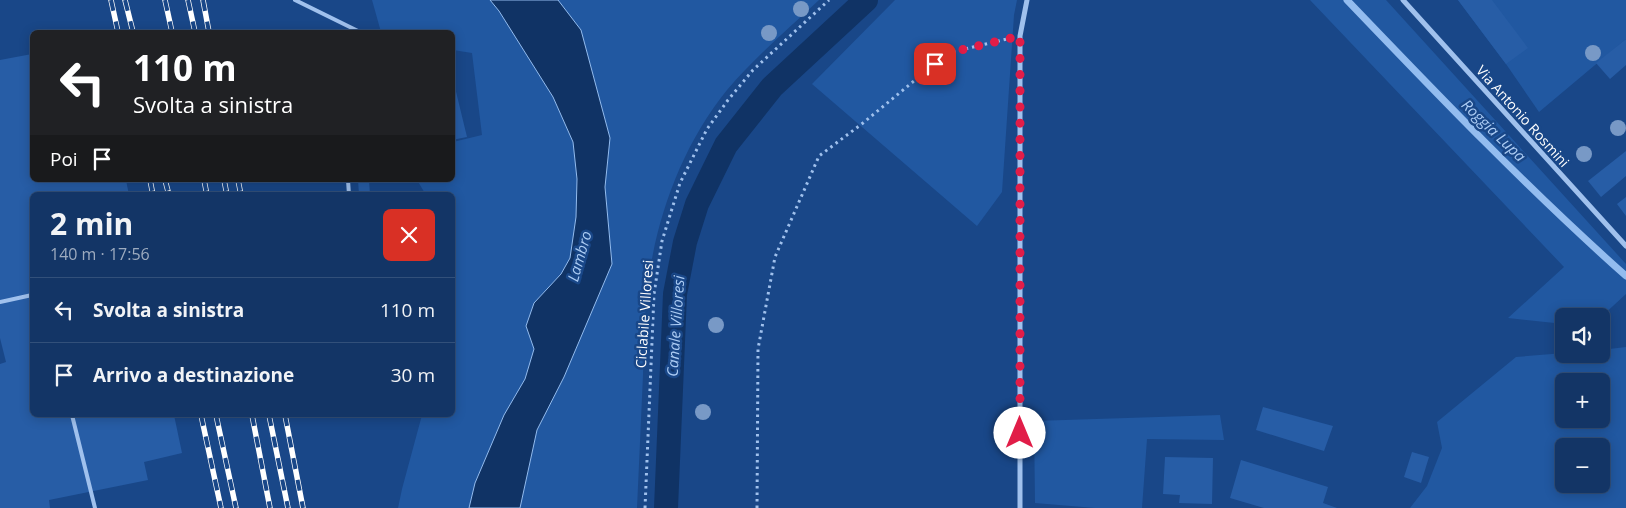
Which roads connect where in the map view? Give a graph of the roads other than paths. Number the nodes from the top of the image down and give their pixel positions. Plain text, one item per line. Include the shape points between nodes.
1 (295, 0) edge
2 (1027, 0) edge
3 (1403, 0) edge
4 (356, 30) edge
5 (1626, 246) edge
6 (30, 294) edge
7 (0, 302) edge
8 (72, 417) edge
9 (95, 508) edge
10 (1020, 508) edge

1 - 4 lane
2 - 10 street via 1020,36
3 - 5 street, Via Antonio Rosmini
6 - 7 lane
8 - 9 lane

